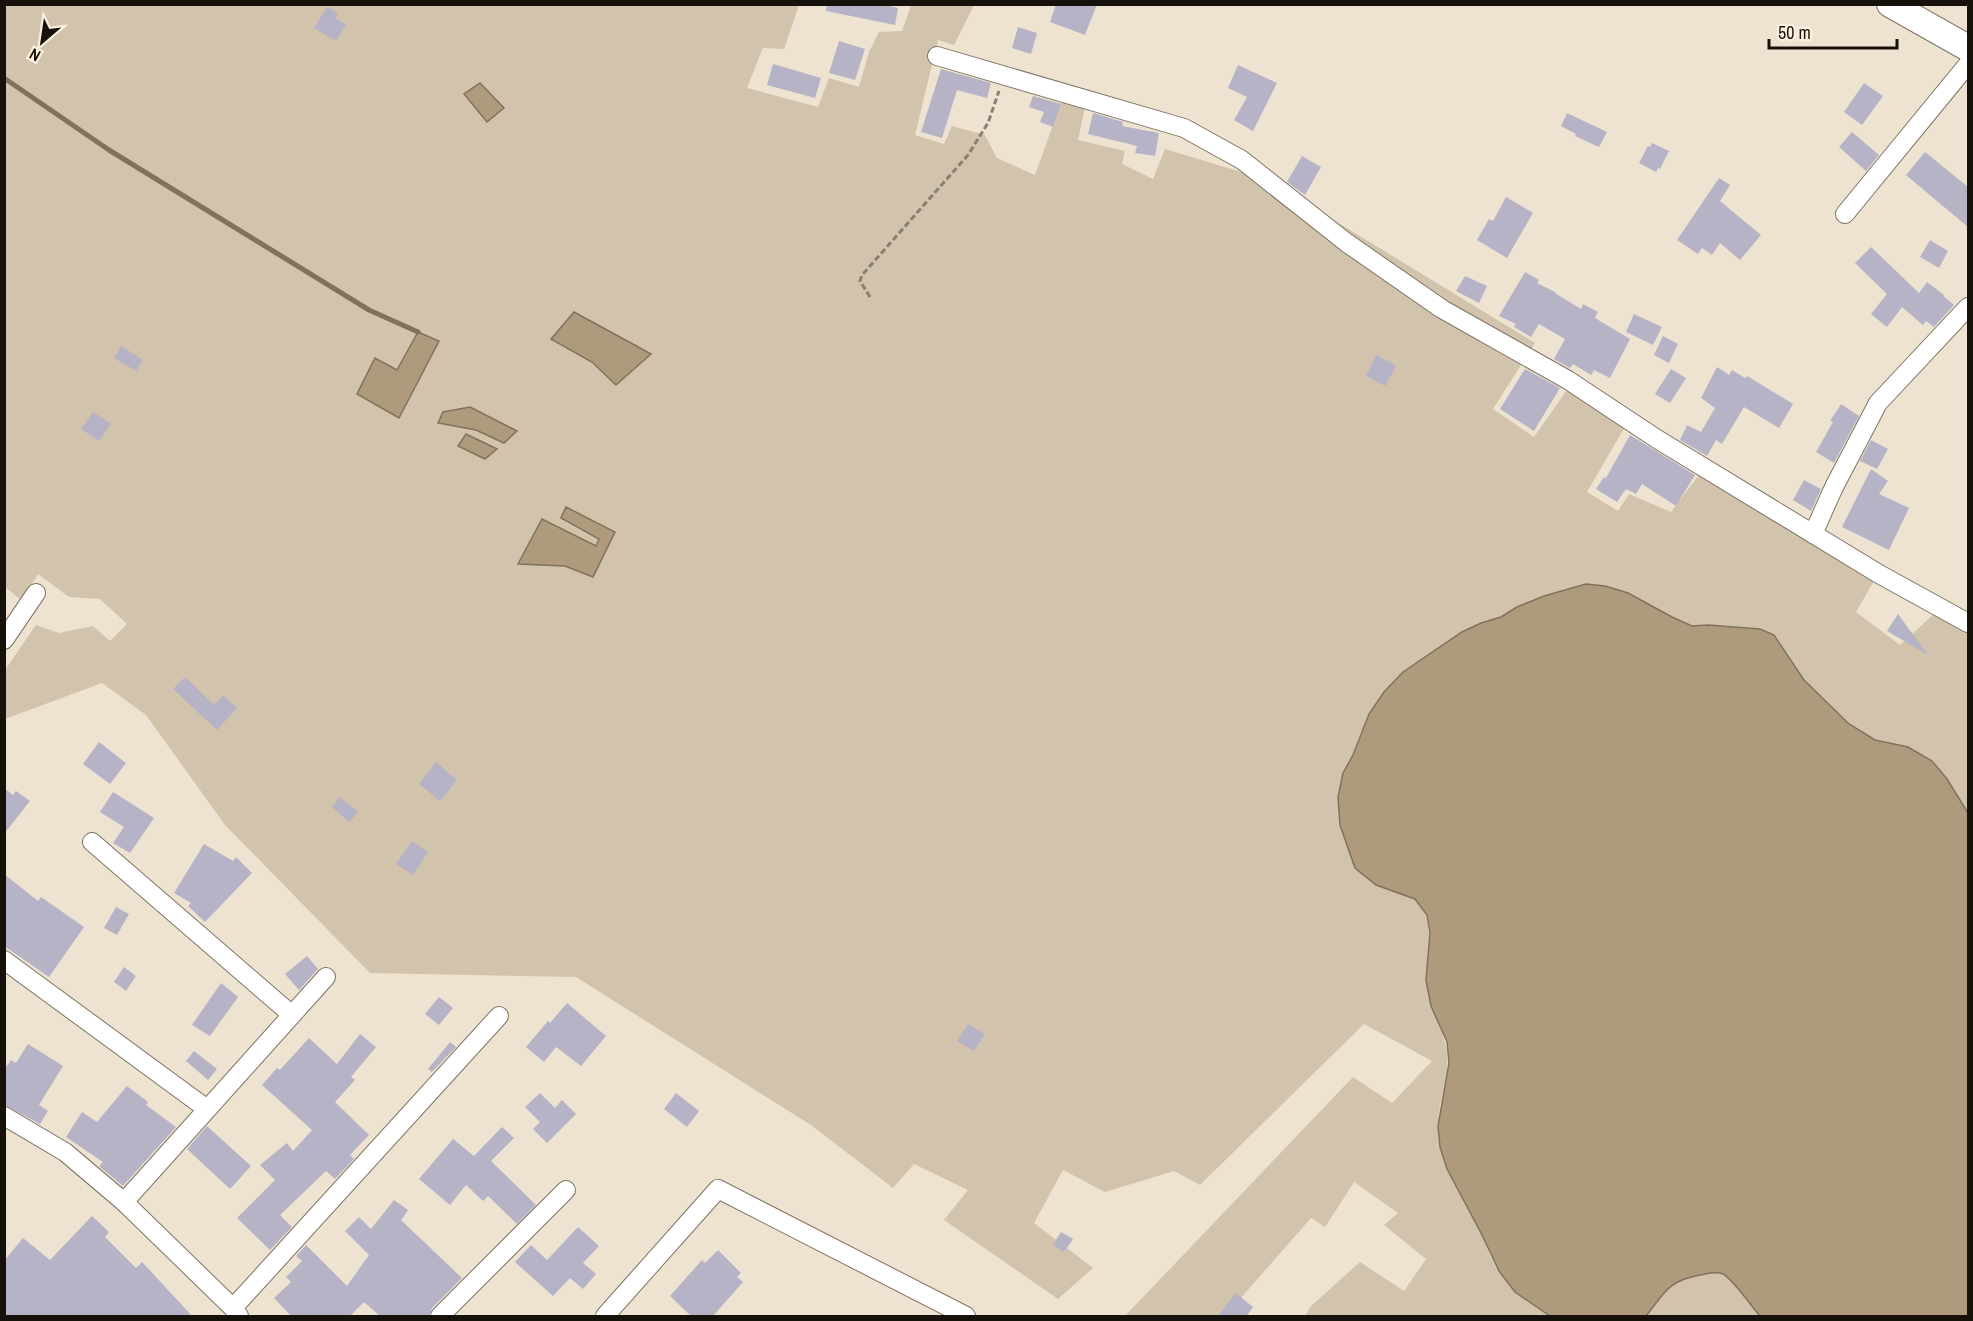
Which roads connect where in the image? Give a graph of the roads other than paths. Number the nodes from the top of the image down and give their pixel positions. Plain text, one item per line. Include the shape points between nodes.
1 (1890, 4) edge
2 (1968, 48) edge
3 (937, 56) dead end
4 (1968, 64) edge
5 (1845, 214) dead end
6 (1968, 307) edge
7 (1813, 534) junction
8 (36, 593) dead end
9 (1968, 623) edge
10 (4, 640) edge
11 (92, 842) dead end
12 (4, 960) edge
13 (326, 977) dead end
14 (292, 1015) junction
15 (499, 1016) dead end
16 (207, 1109) junction
17 (4, 1116) edge
18 (566, 1190) dead end
19 (124, 1202) junction
20 (941, 1311) edge
21 (236, 1312) edge
22 (440, 1317) edge
23 (605, 1317) edge
24 (966, 1317) edge

1 - 2 street
3 - 7 street via 1184,129 1242,160 1347,243 1442,309 1568,380
4 - 5 street
6 - 7 street via 1878,403
7 - 9 street
8 - 10 street
11 - 14 street
12 - 16 street
13 - 14 street
14 - 16 street
15 - 21 street
16 - 19 street
17 - 19 street via 65,1152
18 - 22 street
19 - 21 street
20 - 23 street via 718,1189
20 - 24 street

